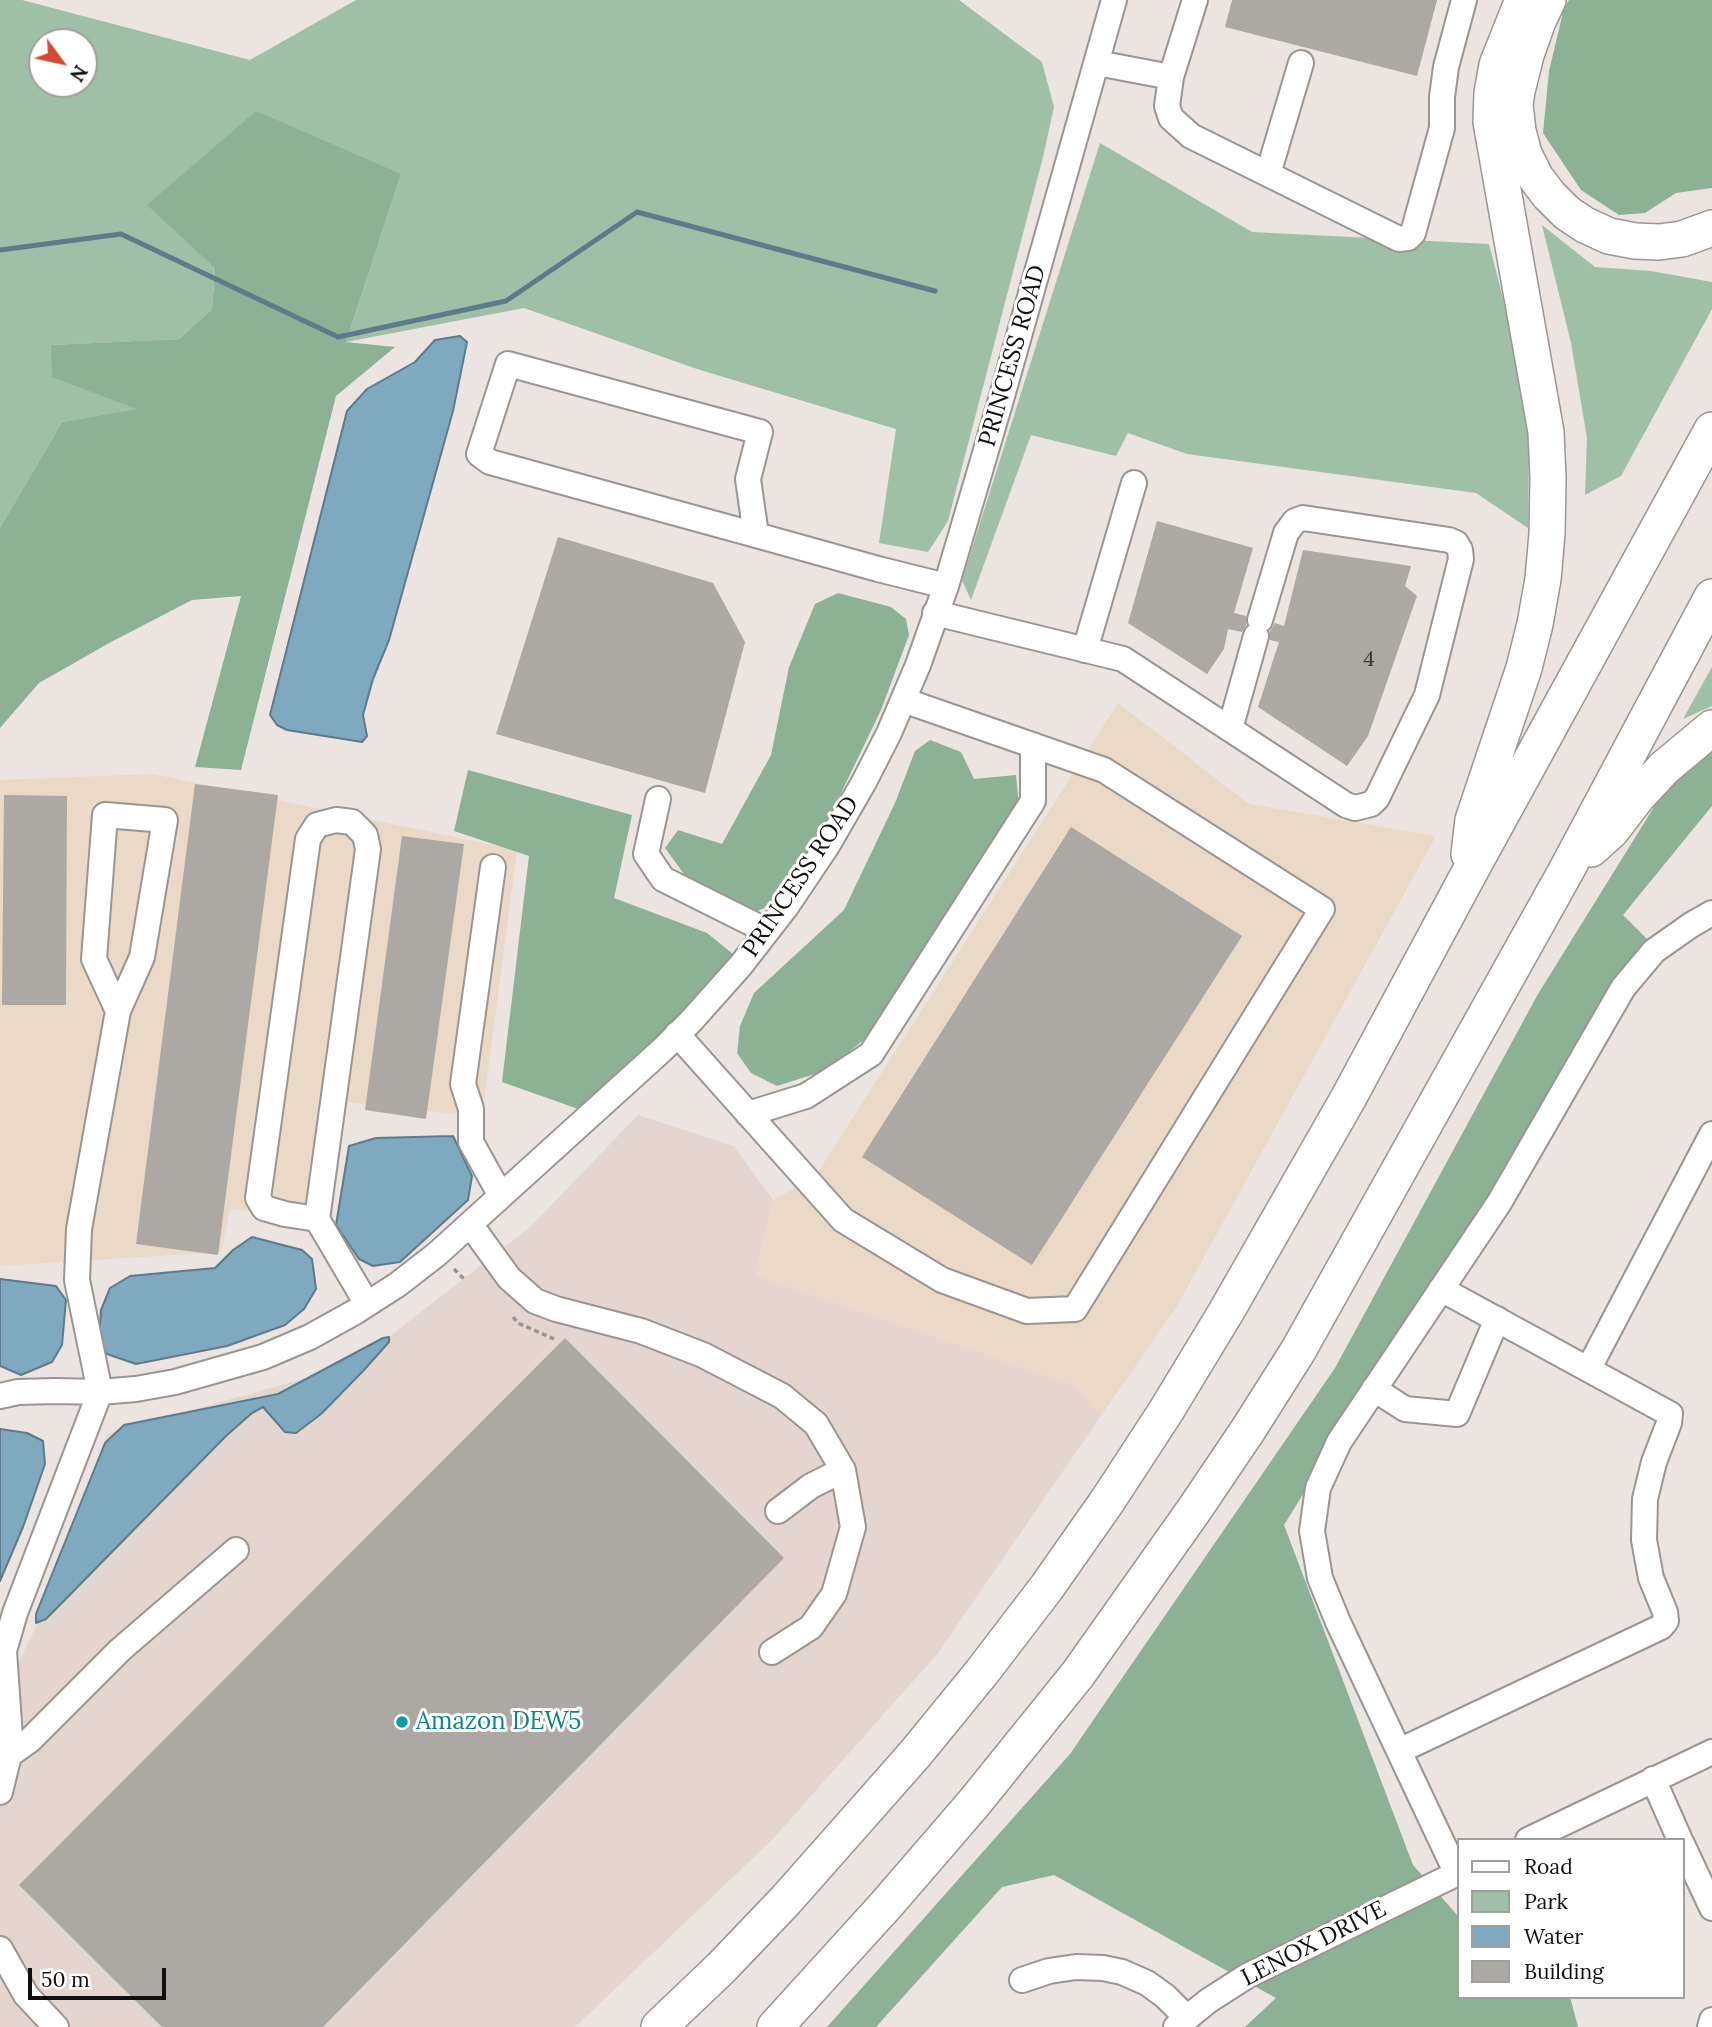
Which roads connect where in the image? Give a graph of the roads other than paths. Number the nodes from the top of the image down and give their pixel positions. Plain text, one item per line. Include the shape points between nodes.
1 (1114, 0) edge
2 (1195, 0) edge
3 (1464, 0) edge
4 (1523, 0) edge
5 (1548, 0) edge
6 (1097, 63) junction
7 (1301, 63) dead end
8 (1171, 77) junction
9 (1268, 174) junction
10 (1712, 228) edge
11 (1712, 430) edge
12 (1134, 483) dead end
13 (756, 535) junction
14 (946, 586) junction
15 (1712, 597) edge
16 (936, 613) junction
17 (1085, 650) junction
18 (903, 700) junction
19 (1712, 728) edge
20 (1230, 729) junction
21 (1033, 745) junction
22 (658, 799) dead end
23 (493, 866) dead end
24 (1566, 871) junction
25 (1466, 879) junction
26 (1712, 913) edge
27 (767, 931) junction
28 (118, 1010) junction
29 (677, 1034) junction
30 (748, 1114) junction
31 (1712, 1134) edge
32 (501, 1196) junction
33 (317, 1219) junction
34 (470, 1224) junction
35 (1441, 1289) junction
36 (367, 1304) junction
37 (1497, 1319) junction
38 (1588, 1368) junction
39 (1374, 1389) junction
40 (6, 1391) edge
41 (100, 1392) junction
42 (843, 1470) junction
43 (778, 1511) dead end
44 (236, 1550) dead end
45 (772, 1652) dead end
46 (1399, 1751) junction
47 (1712, 1752) edge
48 (9, 1755) junction
49 (1653, 1779) junction
50 (0, 1793) edge
51 (1532, 1838) edge
52 (1679, 1838) edge
53 (1684, 1848) edge
54 (1456, 1870) edge
55 (1456, 1875) edge
56 (1712, 1908) edge
57 (0, 1949) edge
58 (1022, 1980) dead end
59 (1712, 2021) edge
60 (1182, 2023) edge
61 (55, 2027) edge
62 (659, 2027) edge
63 (775, 2027) edge
64 (1710, 2027) edge

1 - 6 street, PRINCESS ROAD
2 - 8 street
3 - 9 street via 1446,67 1443,128 1413,233 1399,239
4 - 25 highway via 1497,65 1491,122 1546,432 1547,534 1535,624 1473,820
5 - 10 highway via 1526,55 1516,105 1524,154 1536,178 1567,213 1609,236 1659,242
6 - 8 street
6 - 14 street, PRINCESS ROAD
7 - 9 street
8 - 9 street via 1167,106 1171,118 1191,136
11 - 25 highway
12 - 17 street
13 - 13 street via 490,462 479,454 508,364 760,432 748,479
13 - 14 street
14 - 16 street, PRINCESS ROAD
15 - 24 highway
16 - 17 street
16 - 18 street, PRINCESS ROAD
17 - 20 street via 1123,659
18 - 21 street
18 - 27 street, PRINCESS ROAD via 827,846
19 - 24 highway via 1664,768 1611,831
20 - 20 street via 1346,805 1371,804 1427,695 1461,559 1456,543 1303,518 1296,521 1286,533
21 - 30 street via 1033,801 872,1054 806,1096
21 - 30 street via 1104,770 1322,908 1075,1309 1027,1311 942,1280 843,1220
22 - 27 street via 646,854 663,878
23 - 32 street via 463,1084 471,1109 471,1142
24 - 63 highway via 1298,1351 1210,1487 1078,1674 974,1803
25 - 62 highway via 1226,1312 1108,1500 915,1754 786,1900
26 - 35 street via 1654,951 1623,988 1499,1203
27 - 29 street, PRINCESS ROAD
28 - 28 street via 142,957 165,820 105,815 93,959
28 - 41 street via 79,1229 77,1280
29 - 30 street
29 - 32 street, PRINCESS ROAD
31 - 38 street
32 - 34 street, PRINCESS ROAD
33 - 33 street via 264,1208 258,1198 308,839 317,825 336,820 352,822 365,835 368,849
33 - 36 street
34 - 36 street, PRINCESS ROAD
34 - 42 street via 509,1278 535,1301 641,1331 704,1355 782,1396 816,1424
35 - 37 street
35 - 39 street
36 - 41 street, PRINCESS ROAD via 310,1337 263,1357 175,1382
37 - 38 street
37 - 39 street via 1457,1414 1405,1409
38 - 46 street via 1670,1414 1645,1499 1644,1540 1666,1621
39 - 46 street via 1339,1442 1318,1488 1312,1531 1320,1578
40 - 41 street, PRINCESS ROAD
41 - 48 street via 4,1651
42 - 43 street via 811,1486
42 - 45 street via 853,1527 834,1594 811,1627
44 - 48 street via 120,1650 30,1740
46 - 54 street
47 - 49 street
48 - 50 street
49 - 51 street
49 - 52 street
53 - 56 street
55 - 60 street, LENOX DRIVE via 1247,1976
57 - 61 street via 26,1995
58 - 60 street via 1076,1967 1122,1972 1165,1996
59 - 64 street

